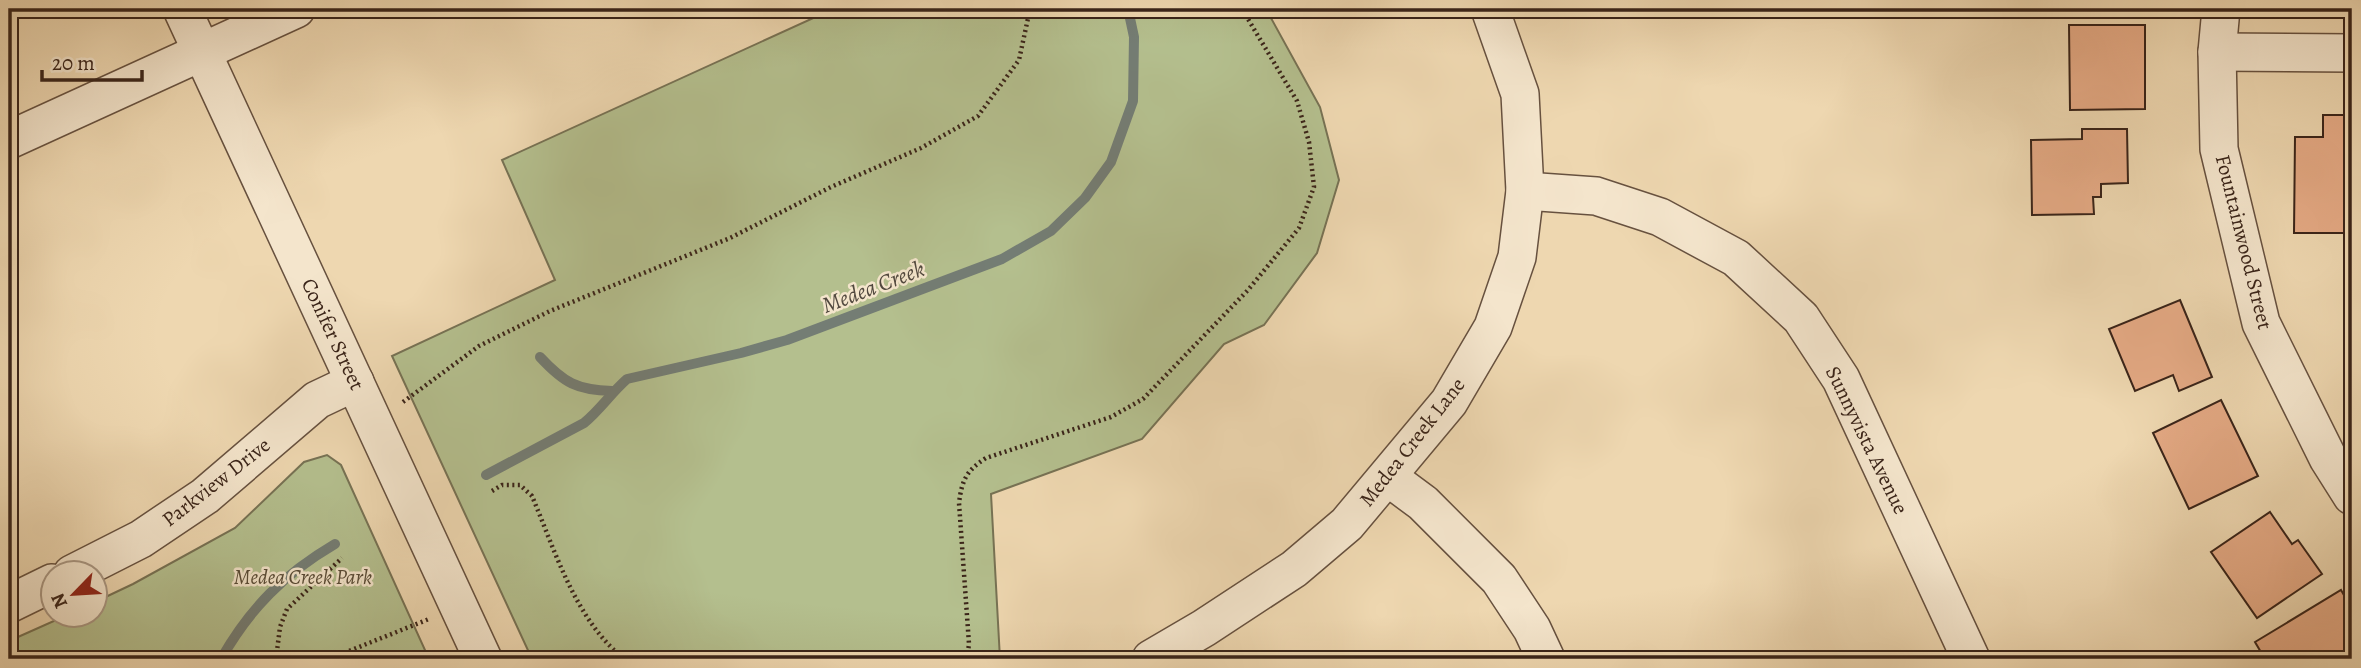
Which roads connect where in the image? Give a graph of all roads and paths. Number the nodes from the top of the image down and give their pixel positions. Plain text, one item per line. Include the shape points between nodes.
1 (182, 9) edge
2 (296, 9) edge
3 (1030, 9) edge
4 (1242, 9) edge
5 (1490, 9) edge
6 (2221, 9) edge
7 (202, 51) junction
8 (2217, 52) junction
9 (2352, 54) edge
10 (9, 140) edge
11 (1525, 191) junction
12 (355, 382) junction
13 (370, 417) junction
14 (1388, 477) junction
15 (492, 491) dead end
16 (2352, 496) edge
17 (342, 558) dead end
18 (98, 560) edge
19 (38, 590) edge
20 (9, 604) edge
21 (459, 607) junction
22 (276, 659) edge
23 (335, 659) edge
24 (483, 659) edge
25 (624, 659) edge
26 (967, 659) edge
27 (1151, 659) edge
28 (1546, 659) edge
29 (1971, 659) edge

1 - 7 street, Conifer Street
2 - 7 street
3 - 13 path via 1019,60 978,116 921,148 730,238 479,346 402,402
4 - 26 path via 1297,101 1310,142 1314,187 1299,228 1248,290 1143,399 1111,417 986,458 972,468 961,484 959,503
5 - 11 street, Medea Creek Lane via 1520,94
6 - 8 street, Fountainwood Street
7 - 10 street
7 - 12 street, Conifer Street
8 - 9 street
8 - 16 street, Fountainwood Street via 2219,149 2261,323 2328,458
11 - 14 street, Medea Creek Lane via 1517,257 1493,327 1448,402
11 - 29 street, Sunnyvista Avenue via 1596,195 1660,217 1736,258 1801,318 1841,379
12 - 13 street, Conifer Street
12 - 18 street, Parkview Drive via 317,400 205,496 141,539
13 - 21 street, Conifer Street
14 - 27 street, Medea Creek Lane via 1347,524 1294,569
14 - 28 street via 1423,503 1499,579
15 - 25 path via 502,485 520,485 532,496 581,609 607,645
17 - 22 path via 287,609 279,626
19 - 20 street
21 - 23 path
21 - 24 street, Conifer Street

